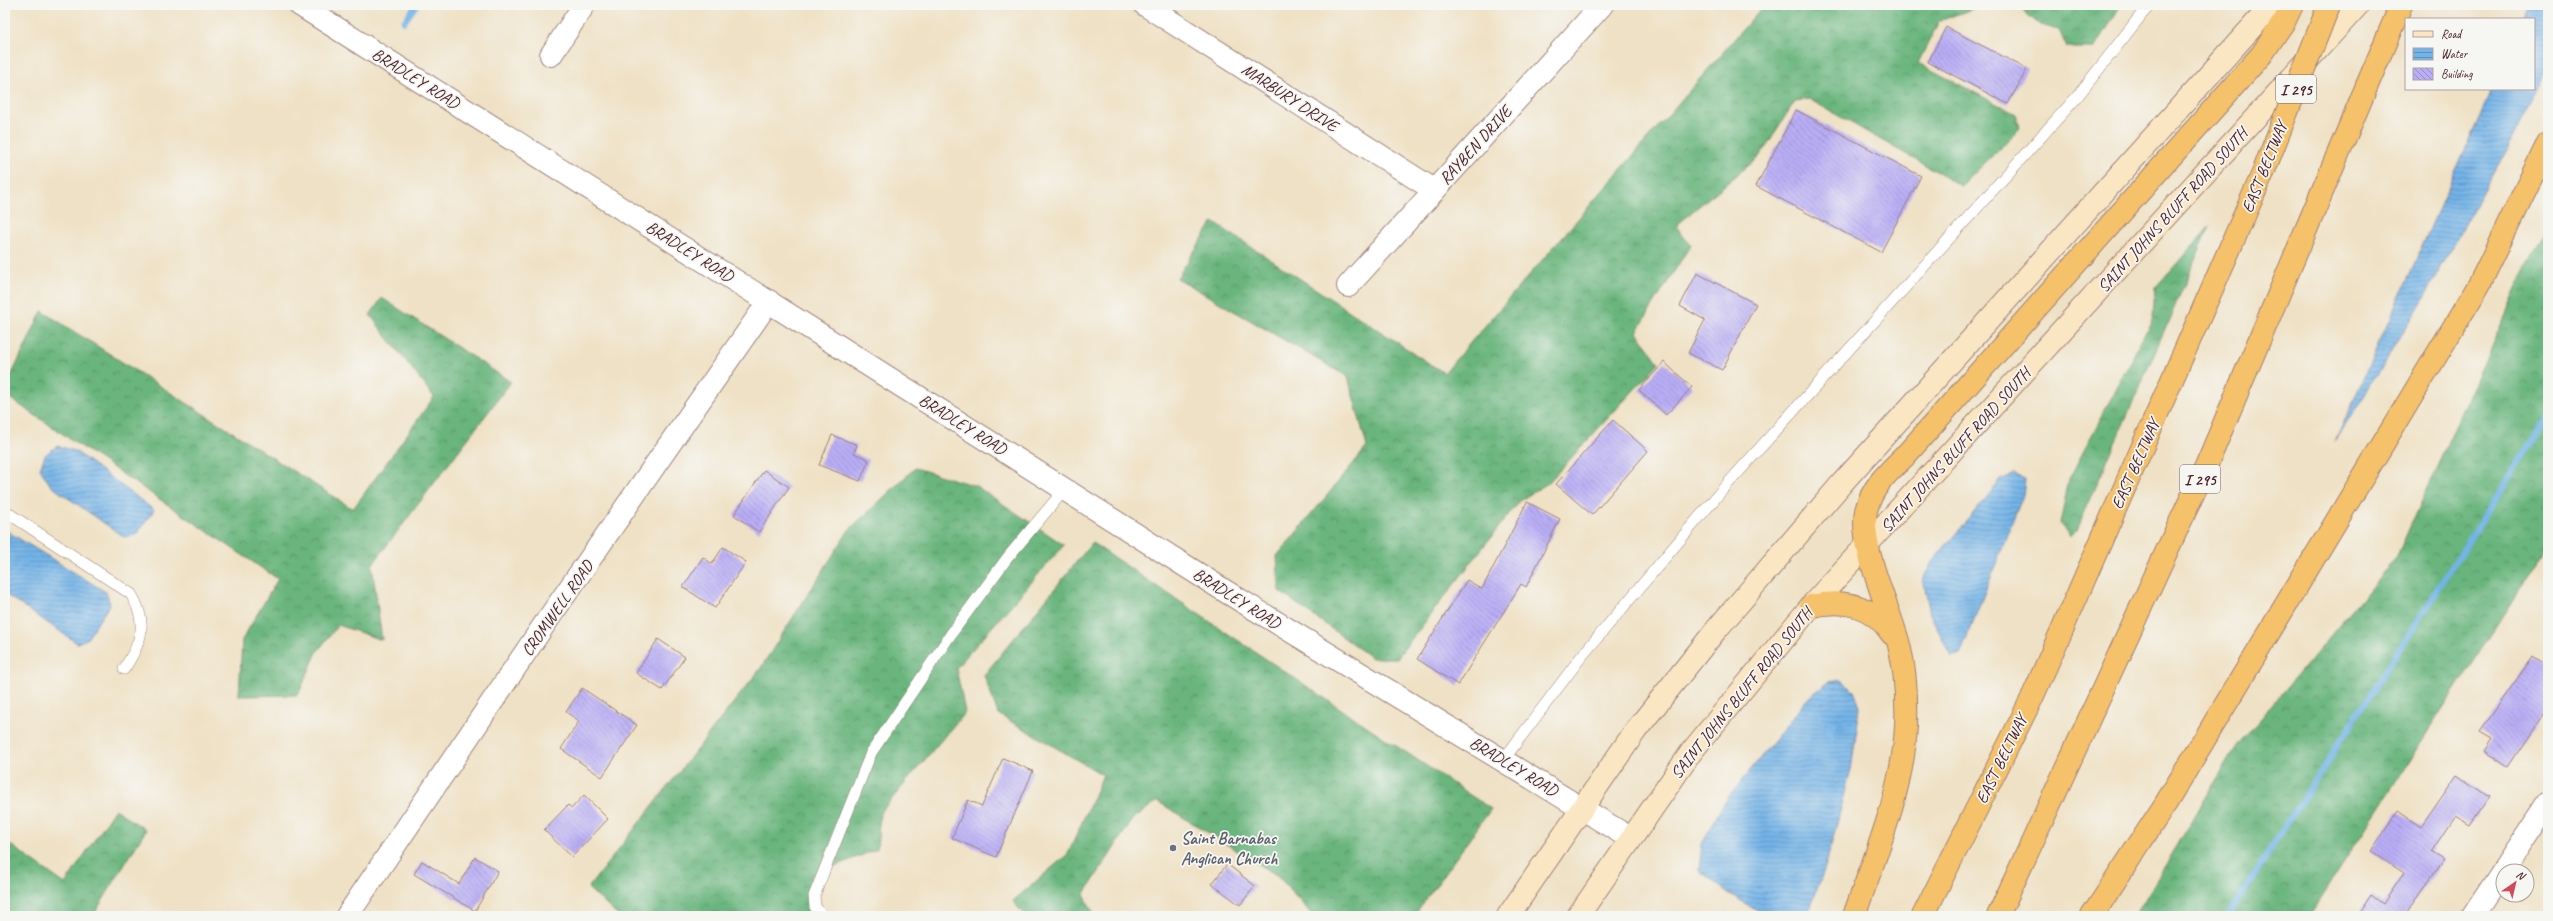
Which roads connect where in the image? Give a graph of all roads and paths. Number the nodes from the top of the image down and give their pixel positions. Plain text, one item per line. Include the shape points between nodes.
1 (300, 5) edge
2 (584, 5) edge
3 (1145, 5) edge
4 (1602, 5) edge
5 (2149, 5) edge
6 (2272, 5) edge
7 (2292, 5) edge
8 (2329, 5) edge
9 (2358, 5) edge
10 (2401, 5) edge
11 (551, 55) dead end
12 (2548, 143) edge
13 (1434, 190) junction
14 (1348, 286) dead end
15 (769, 301) junction
16 (1065, 489) junction
17 (5, 511) edge
18 (1869, 544) junction
19 (1811, 606) junction
20 (1899, 644) junction
21 (124, 669) dead end
22 (1504, 759) junction
23 (2548, 802) edge
24 (1582, 806) junction
25 (1630, 838) junction
26 (347, 916) edge
27 (824, 916) edge
28 (1508, 916) edge
29 (1578, 916) edge
30 (1854, 916) edge
31 (1923, 916) edge
32 (1998, 916) edge
33 (2092, 916) edge
34 (2473, 916) edge

1 - 15 street, BRADLEY ROAD
2 - 11 street
3 - 13 street, MARBURY DRIVE
4 - 13 street, RAYBEN DRIVE
5 - 22 lane via 2076,98 1723,489 1581,657
6 - 24 main road via 1843,482 1721,624 1636,730
7 - 18 highway via 2262,54 1904,457 1883,477 1866,510 1865,526
8 - 31 highway, EAST BELTWAY / I 295, bridge via 2263,172 2032,698
9 - 18 main road, SAINT JOHNS BLUFF ROAD SOUTH
10 - 32 highway, I 295 via 2207,464
12 - 33 highway via 2479,285 2166,803
13 - 14 street, RAYBEN DRIVE
15 - 16 street, BRADLEY ROAD
15 - 26 street, CROMWELL ROAD via 544,625
16 - 22 street, BRADLEY ROAD via 1225,591
16 - 27 lane via 1008,558 951,634 872,753 814,896 815,906
17 - 21 lane via 131,594 137,604 141,636
18 - 19 main road, SAINT JOHNS BLUFF ROAD SOUTH
18 - 20 highway via 1877,582
19 - 20 highway via 1844,602 1867,610 1887,627
19 - 25 main road, SAINT JOHNS BLUFF ROAD SOUTH via 1692,751
20 - 30 highway via 1906,684 1906,727 1901,766 1887,818
22 - 24 street, BRADLEY ROAD
23 - 34 street
24 - 25 street, BRADLEY ROAD
24 - 28 main road
25 - 29 main road, SAINT JOHNS BLUFF ROAD SOUTH

